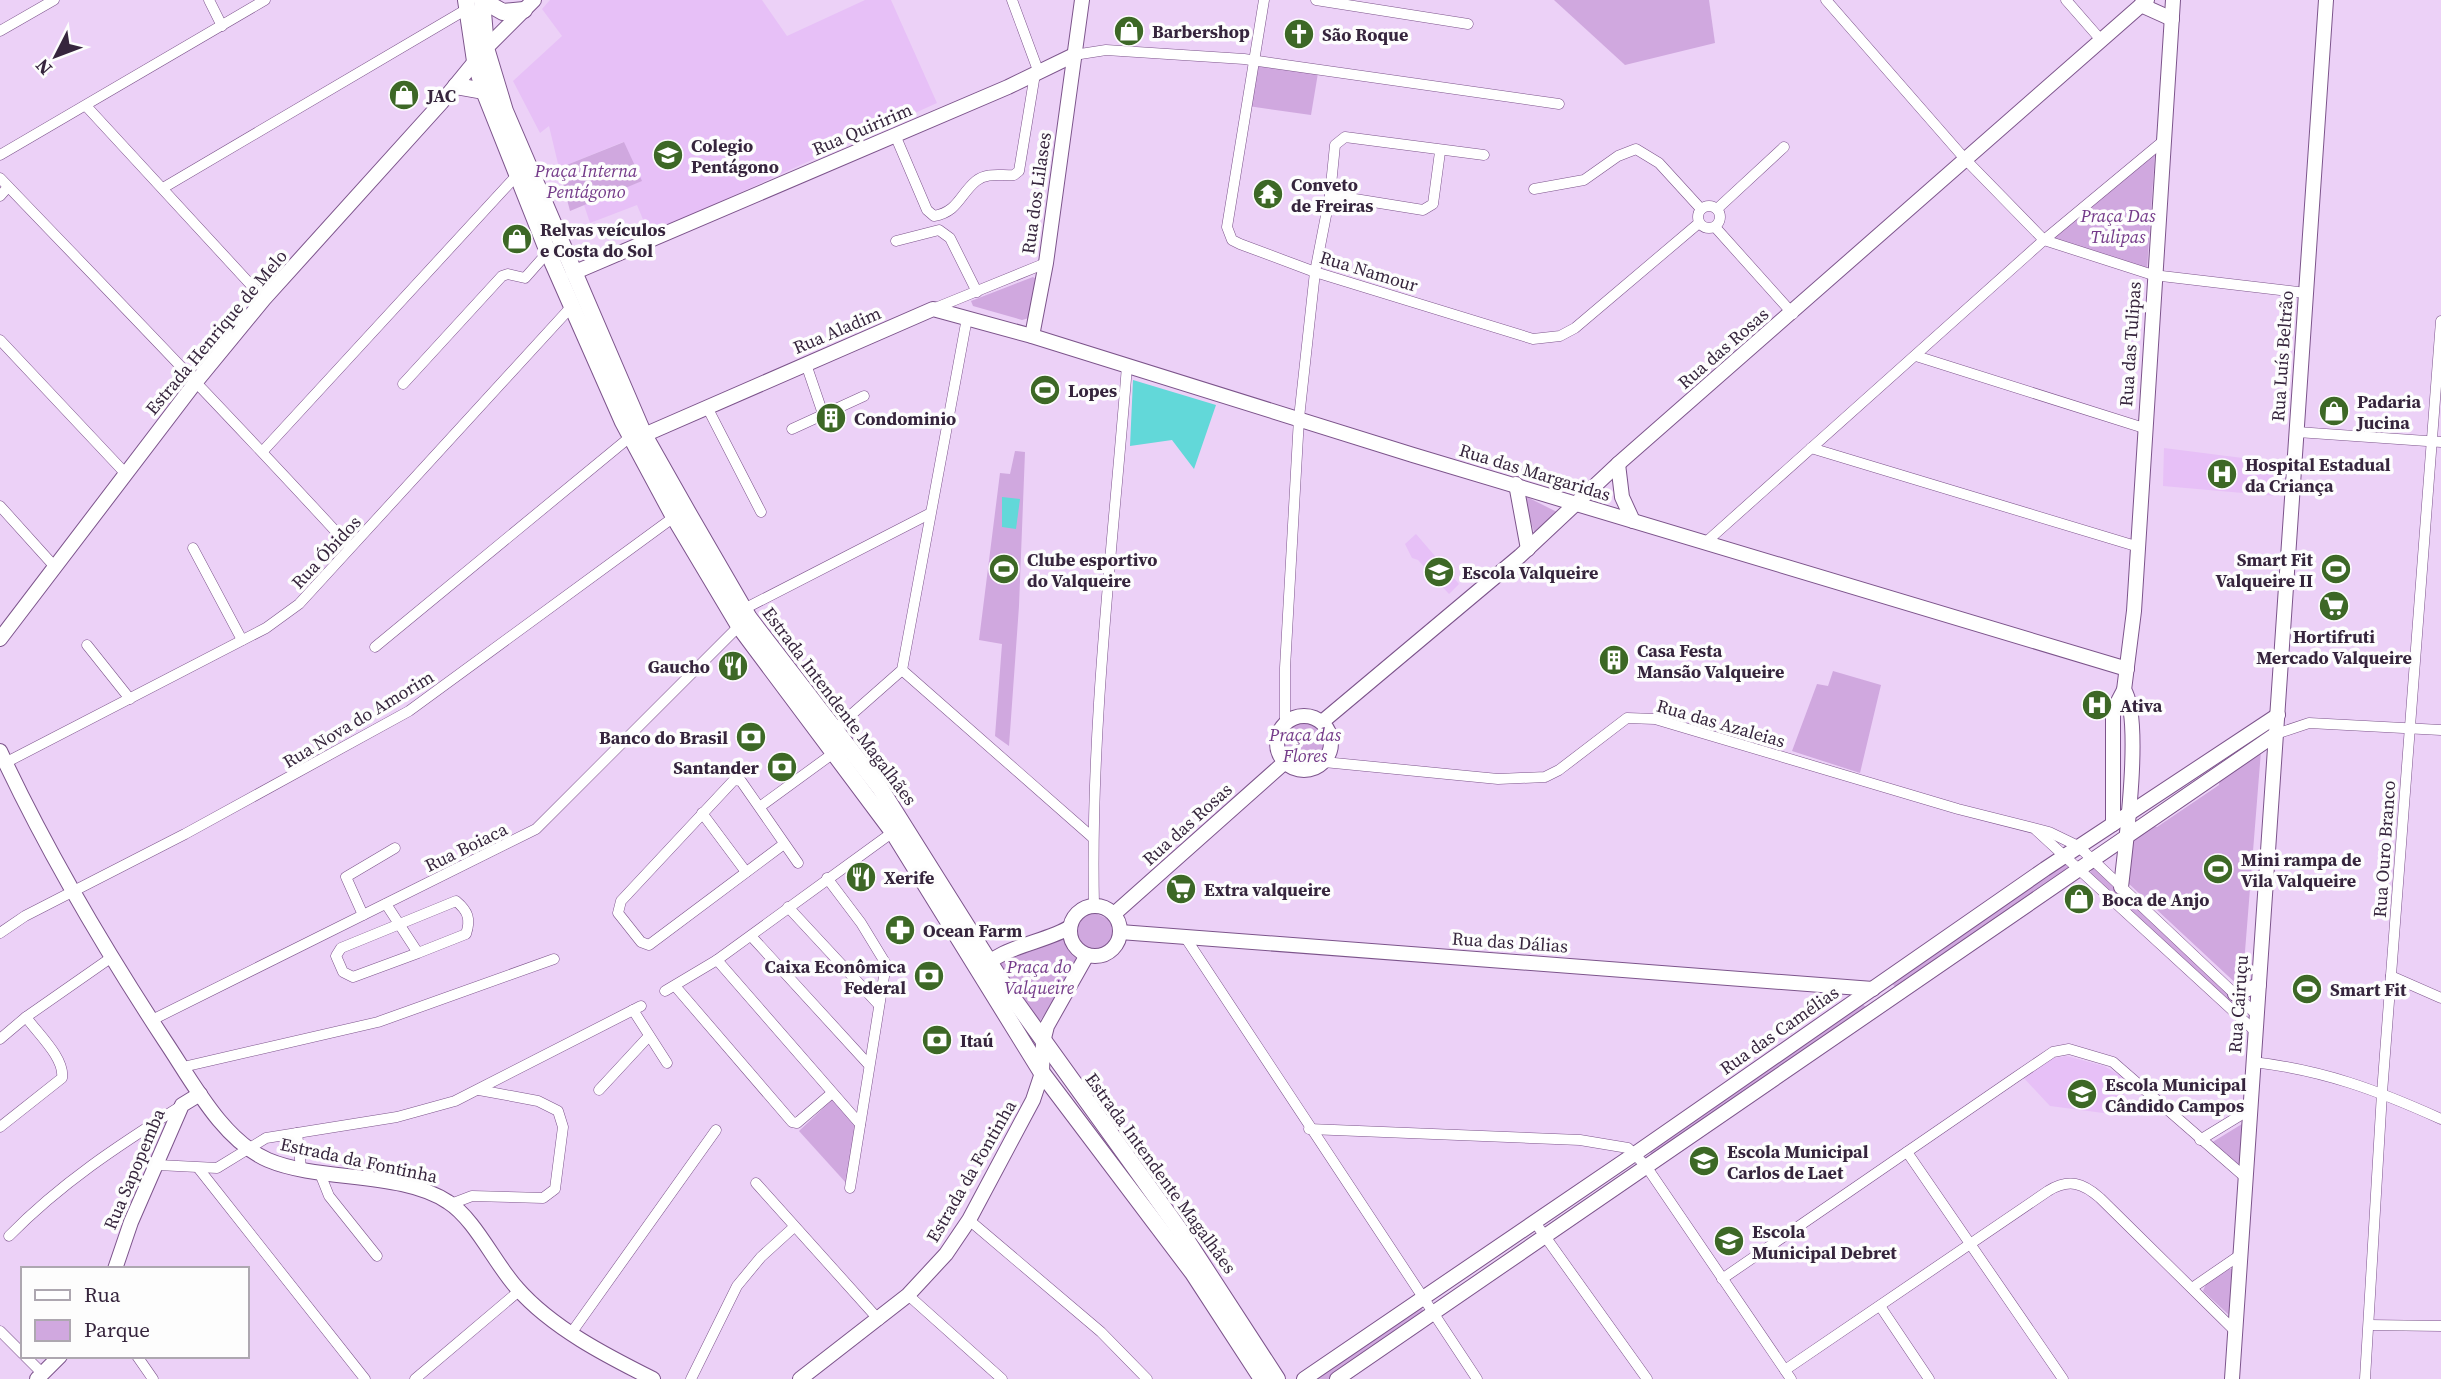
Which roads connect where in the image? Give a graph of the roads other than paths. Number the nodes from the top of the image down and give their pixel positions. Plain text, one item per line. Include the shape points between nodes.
1 (54, 0) edge
2 (209, 0) edge
3 (265, 0) edge
4 (482, 0) edge
5 (1012, 0) edge
6 (1082, 0) edge
7 (1264, 0) edge
8 (1316, 0) edge
9 (1826, 0) edge
10 (2066, 0) edge
11 (2173, 0) edge
12 (2326, 0) edge
13 (2144, 2) edge
14 (466, 4) edge
15 (529, 5) edge
16 (2172, 19) junction
17 (1468, 24) dead end
18 (222, 26) junction
19 (0, 31) edge
20 (2101, 40) junction
21 (480, 54) junction
22 (1074, 55) junction
23 (1253, 60) junction
24 (1037, 74) junction
25 (456, 86) junction
26 (484, 91) junction
27 (1559, 104) dead end
28 (87, 107) junction
29 (895, 135) junction
30 (2162, 142) junction
31 (1784, 147) dead end
32 (1440, 152) junction
33 (0, 155) edge
34 (1484, 155) dead end
35 (1965, 159) junction
36 (518, 174) junction
37 (0, 178) edge
38 (9, 187) junction
39 (163, 188) junction
40 (1534, 188) dead end
41 (1330, 195) junction
42 (0, 196) edge
43 (1701, 209) junction
44 (1717, 209) junction
45 (1699, 223) junction
46 (1715, 227) junction
47 (2044, 240) junction
48 (896, 241) dead end
49 (548, 252) junction
50 (1046, 263) junction
51 (1315, 272) junction
52 (573, 273) junction
53 (2154, 275) junction
54 (977, 292) junction
55 (2306, 293) junction
56 (264, 299) junction
57 (572, 306) junction
58 (933, 309) junction
59 (1793, 314) junction
60 (967, 318) junction
61 (2441, 321) edge
62 (1032, 336) junction
63 (0, 340) edge
64 (1916, 356) junction
65 (806, 364) junction
66 (1127, 366) junction
67 (195, 383) junction
68 (403, 384) dead end
69 (864, 396) dead end
70 (707, 407) junction
71 (824, 414) junction
72 (1299, 418) junction
73 (2144, 428) junction
74 (792, 429) dead end
75 (2297, 432) junction
76 (637, 436) junction
77 (2435, 441) edge
78 (1811, 448) junction
79 (263, 451) junction
80 (1618, 464) junction
81 (126, 474) junction
82 (1516, 484) junction
83 (1576, 503) junction
84 (0, 506) edge
85 (761, 512) dead end
86 (929, 514) junction
87 (674, 517) junction
88 (1633, 522) junction
89 (1705, 543) junction
90 (350, 547) junction
91 (2139, 547) junction
92 (193, 548) dead end
93 (1528, 549) junction
94 (55, 567) junction
95 (744, 609) junction
96 (739, 626) junction
97 (0, 639) edge
98 (242, 640) junction
99 (87, 645) dead end
100 (375, 647) dead end
101 (2127, 669) junction
102 (902, 670) junction
103 (2124, 690) junction
104 (130, 699) junction
105 (2278, 715) junction
106 (1322, 722) junction
107 (1285, 724) junction
108 (2409, 727) junction
109 (835, 729) junction
110 (2441, 730) edge
111 (2276, 734) junction
112 (835, 752) junction
113 (3, 757) edge
114 (1285, 762) junction
115 (1324, 762) junction
116 (761, 806) junction
117 (702, 813) junction
118 (2129, 813) junction
119 (2113, 824) junction
120 (2035, 829) junction
121 (893, 832) junction
122 (1092, 837) junction
123 (2127, 837) junction
124 (784, 844) junction
125 (2078, 846) junction
126 (396, 848) dead end
127 (2065, 856) junction
128 (2092, 860) junction
129 (798, 863) dead end
130 (2080, 869) junction
131 (746, 872) junction
132 (827, 878) junction
133 (2121, 887) junction
134 (73, 893) junction
135 (386, 904) junction
136 (1094, 906) junction
137 (788, 907) junction
138 (1114, 914) junction
139 (363, 915) junction
140 (398, 924) junction
141 (1070, 927) junction
142 (1120, 932) junction
143 (0, 933) edge
144 (751, 936) junction
145 (1185, 937) junction
146 (2174, 937) junction
147 (2164, 947) junction
148 (418, 953) junction
149 (1087, 955) junction
150 (112, 957) junction
151 (554, 958) dead end
152 (717, 960) junction
153 (989, 960) junction
154 (981, 976) junction
155 (2390, 976) junction
156 (2259, 985) junction
157 (1871, 988) junction
158 (1896, 994) junction
159 (2235, 994) junction
160 (2441, 998) edge
161 (878, 1005) junction
162 (2257, 1015) junction
163 (26, 1017) junction
164 (152, 1020) junction
165 (2255, 1031) junction
166 (649, 1036) junction
167 (0, 1039) edge
168 (1043, 1042) junction
169 (2253, 1062) junction
170 (667, 1063) dead end
171 (869, 1065) junction
172 (183, 1067) junction
173 (1042, 1073) junction
174 (479, 1090) junction
175 (599, 1090) dead end
176 (832, 1093) junction
177 (2382, 1093) junction
178 (200, 1094) junction
179 (182, 1105) junction
180 (2249, 1110) junction
181 (2441, 1119) edge
182 (860, 1124) junction
183 (0, 1127) edge
184 (1308, 1129) junction
185 (716, 1130) dead end
186 (297, 1133) junction
187 (2200, 1140) junction
188 (248, 1147) junction
189 (1907, 1152) junction
190 (1636, 1153) junction
191 (158, 1165) junction
192 (1646, 1166) junction
193 (198, 1168) junction
194 (301, 1168) junction
195 (319, 1171) junction
196 (2246, 1178) junction
197 (756, 1183) dead end
198 (850, 1188) dead end
199 (451, 1203) junction
200 (969, 1220) junction
201 (1534, 1221) junction
202 (794, 1227) junction
203 (1544, 1235) junction
204 (9, 1236) dead end
205 (1972, 1243) junction
206 (2240, 1255) junction
207 (377, 1256) dead end
208 (116, 1267) edge
209 (1722, 1279) junction
210 (2192, 1288) junction
211 (519, 1291) junction
212 (908, 1295) junction
213 (1424, 1298) junction
214 (1880, 1306) junction
215 (1434, 1314) junction
216 (879, 1320) junction
217 (2369, 1325) junction
218 (2441, 1326) edge
219 (0, 1331) edge
220 (2235, 1331) junction
221 (572, 1332) junction
222 (21, 1352) edge
223 (26, 1358) edge
224 (58, 1358) edge
225 (138, 1358) edge
226 (1788, 1375) edge
227 (40, 1377) edge
228 (153, 1379) edge
229 (365, 1379) edge
230 (415, 1379) edge
231 (653, 1379) edge
232 (691, 1379) edge
233 (800, 1379) edge
234 (1002, 1379) edge
235 (1147, 1379) edge
236 (1262, 1379) edge
237 (1277, 1379) edge
238 (1304, 1379) edge
239 (1337, 1379) edge
240 (1477, 1379) edge
241 (1647, 1379) edge
242 (1929, 1379) edge
243 (2063, 1379) edge
244 (2232, 1379) edge
245 (2365, 1379) edge

1 - 19 street
2 - 18 street
3 - 18 street
4 - 15 main road via 503,12
4 - 21 main road, Estrada Intendente Magalhães
5 - 24 street
6 - 22 street
7 - 23 street, Rua Namour
8 - 17 street
9 - 35 street
10 - 20 street
11 - 16 street, Rua das Tulipas
12 - 55 street, Rua Luís Beltrão
13 - 16 street
13 - 20 street, Rua das Rosas
14 - 21 main road, Estrada Intendente Magalhães
14 - 39 street
15 - 21 street, Estrada Henrique de Melo
16 - 30 street, Rua das Tulipas
18 - 28 street
20 - 35 street, Rua das Rosas
21 - 25 street, Estrada Henrique de Melo
21 - 26 main road, Estrada Intendente Magalhães
21 - 52 main road, Estrada Intendente Magalhães
22 - 23 street via 1106,50
22 - 24 street, Rua Quiririm
22 - 50 street, Rua dos Lilases
23 - 27 street
23 - 51 street, Rua Namour via 1228,233 1240,244
24 - 29 street, Rua Quiririm
24 - 29 street via 1019,171 976,181 950,211 934,216 927,210
25 - 26 main road
25 - 56 street, Estrada Henrique de Melo
26 - 36 main road, Estrada Intendente Magalhães
28 - 33 street
28 - 39 street
29 - 52 street, Rua Quiririm
30 - 47 street
30 - 53 street, Rua das Tulipas
31 - 44 street
32 - 34 street
32 - 41 street via 1429,208
32 - 41 street via 1340,139 1335,145
35 - 47 street
35 - 59 street, Rua das Rosas
36 - 49 main road, Estrada Intendente Magalhães
36 - 79 street
37 - 38 street
38 - 42 street
38 - 67 street
39 - 56 street
40 - 43 street via 1584,180 1636,149 1658,163
41 - 51 street
43 - 44 street
43 - 45 street
44 - 46 street via 1720,218
45 - 46 street via 1708,229
45 - 51 street, Rua Namour via 1575,328 1547,340
46 - 59 street
47 - 53 street
47 - 64 street
48 - 54 street via 939,230 950,238
49 - 57 main road, Estrada Intendente Magalhães
49 - 68 street via 525,278 502,276
50 - 54 street, Rua Aladim
50 - 62 street, Rua dos Lilases
51 - 72 street
52 - 76 main road, Estrada Intendente Magalhães
53 - 55 street
53 - 73 street, Rua das Tulipas
54 - 58 street, Rua Aladim
55 - 75 street, Rua Luís Beltrão
56 - 67 street, Estrada Henrique de Melo
57 - 76 main road, Estrada Intendente Magalhães
57 - 90 street, Rua Óbidos
58 - 60 street, Rua das Margaridas
58 - 65 street, Rua Aladim
59 - 80 street, Rua das Rosas
60 - 62 street, Rua das Margaridas
60 - 86 street
61 - 77 street, Rua Ouro Branco
62 - 66 street, Rua das Margaridas
63 - 81 street
64 - 73 street
64 - 78 street
65 - 70 street, Rua Aladim
65 - 71 street
66 - 72 street, Rua das Margaridas
66 - 122 street
67 - 79 street
67 - 81 street, Estrada Henrique de Melo
69 - 71 street
70 - 76 street, Rua Aladim
70 - 85 street
71 - 74 street
72 - 82 street, Rua das Margaridas
72 - 107 street via 1284,668
73 - 91 street, Rua das Tulipas
75 - 77 street
75 - 105 street, Rua Luís Beltrão
76 - 87 main road, Estrada Intendente Magalhães
76 - 95 main road, Estrada Intendente Magalhães
76 - 100 street
77 - 108 street, Rua Ouro Branco
78 - 89 street
78 - 91 street
79 - 90 street
80 - 83 street, Rua das Rosas
80 - 88 street via 1622,497
81 - 94 street, Estrada Henrique de Melo
82 - 83 street, Rua das Margaridas
82 - 93 street
83 - 88 street, Rua das Margaridas
83 - 93 street, Rua das Rosas
84 - 94 street
86 - 95 street
86 - 102 street
87 - 96 main road, Estrada Intendente Magalhães
87 - 134 street, Rua Nova do Amorim via 409,711
88 - 89 street, Rua das Margaridas
89 - 101 street, Rua das Margaridas
90 - 98 street, Rua Óbidos via 299,604
91 - 101 street, Rua das Tulipas
92 - 98 street
93 - 106 street, Rua das Rosas
94 - 97 street, Estrada Henrique de Melo
95 - 109 main road, Estrada Intendente Magalhães
96 - 112 main road, Estrada Intendente Magalhães
96 - 135 street, Rua Boiaca via 545,822
98 - 104 street, Rua Óbidos
99 - 104 street
101 - 103 street, Rua das Tulipas
102 - 109 street
102 - 122 street
103 - 118 street, Rua das Tulipas via 2132,710
103 - 119 street, Rua das Tulipas via 2113,711
104 - 113 street, Rua Óbidos
105 - 111 street, Rua Cairuçu
105 - 118 street, Rua das Camélias
106 - 107 street via 1303,716
106 - 115 street via 1331,737
107 - 114 street via 1278,739
108 - 110 street
108 - 111 street via 2308,723
108 - 155 street, Rua Ouro Branco
109 - 153 main road, Estrada Intendente Magalhães via 890,803
111 - 123 street, Rua das Camélias
111 - 156 street, Rua Cairuçu
112 - 116 street
112 - 121 main road, Estrada Intendente Magalhães
113 - 134 street, Estrada da Fontinha
114 - 115 street via 1305,770
114 - 138 street, Rua das Rosas
115 - 120 street, Rua das Azaleias via 1498,779 1545,777 1626,718 1645,717
116 - 117 street via 737,779
116 - 124 street
117 - 131 street
117 - 131 street via 621,901 620,917 647,946
118 - 119 street, Rua das Camélias
118 - 123 street, Rua das Tulipas
119 - 125 street, Rua das Camélias
120 - 125 street, Rua das Azaleias
120 - 127 street, Rua das Azaleias
121 - 132 street
121 - 154 main road, Estrada Intendente Magalhães
122 - 136 street
123 - 128 street, Rua das Camélias
123 - 133 street, Rua das Tulipas
124 - 129 street
124 - 131 street
125 - 127 street, Rua das Camélias
125 - 128 street
126 - 139 street via 346,877
127 - 130 street, Rua das Azaleias
127 - 157 street, Rua das Camélias
128 - 130 street, Rua das Camélias
128 - 133 street
130 - 147 street, Rua das Azaleias
130 - 158 street, Rua das Camélias
132 - 137 street
132 - 161 street via 884,956
133 - 146 street
134 - 143 street, Rua Nova do Amorim
134 - 150 street, Estrada da Fontinha
135 - 139 street, Rua Boiaca
135 - 140 street
136 - 138 street
136 - 141 street via 1081,910
137 - 144 street
137 - 161 street
138 - 142 street
139 - 164 street, Rua Boiaca
140 - 148 street
140 - 148 street via 456,901 465,909 470,923 466,934
140 - 148 street via 341,948 336,956 343,972 353,977
141 - 149 street via 1076,947
141 - 153 street
142 - 145 street, Rua das Dálias
142 - 149 street via 1117,945 1107,954
144 - 152 street
144 - 171 street
145 - 157 street, Rua das Dálias
145 - 184 street
146 - 147 street
146 - 159 street
147 - 165 street, Rua das Azaleias
149 - 168 street via 1052,1015
150 - 163 street
150 - 164 street, Estrada da Fontinha
151 - 172 street via 378,1022
152 - 176 street
152 - 176 street via 670,988 792,1122 805,1119
153 - 154 street
153 - 168 main road, Estrada Intendente Magalhães
154 - 173 main road, Estrada Intendente Magalhães
155 - 160 street
155 - 177 street, Rua Ouro Branco
156 - 159 street
156 - 162 street, Rua Cairuçu
157 - 158 street, Rua das Dálias
157 - 190 street, Rua das Camélias
158 - 192 street, Rua das Camélias
159 - 162 street
161 - 171 street
162 - 165 street, Rua Cairuçu
163 - 167 street
163 - 183 street via 62,1069 62,1078
164 - 172 street, Estrada da Fontinha
165 - 169 street, Rua Cairuçu
166 - 170 street
166 - 174 street via 637,1008
166 - 175 street
168 - 173 street, Estrada da Fontinha
168 - 237 main road, Estrada Intendente Magalhães via 1192,1247
169 - 177 street via 2309,1069
169 - 180 street, Rua Cairuçu
171 - 182 street
172 - 178 street, Estrada da Fontinha
173 - 200 street, Estrada da Fontinha via 1022,1123
173 - 236 main road, Estrada Intendente Magalhães via 1192,1273
174 - 186 street via 397,1117
174 - 199 street via 538,1101 558,1111 563,1127 555,1189 543,1198 472,1196
176 - 182 street
177 - 181 street
177 - 217 street, Rua Ouro Branco
178 - 179 street, Rua Sapopemba
178 - 188 street, Estrada da Fontinha
179 - 191 street, Rua Sapopemba
179 - 204 street via 97,1158
180 - 187 street
180 - 196 street, Rua Cairuçu
182 - 198 street
184 - 190 street via 1580,1140 1618,1144
184 - 213 street
185 - 221 street
186 - 188 street via 266,1138
186 - 194 street
187 - 189 street via 2113,1062 2069,1049 2053,1052
187 - 196 street
188 - 193 street via 227,1164
188 - 194 street, Estrada da Fontinha via 267,1160
189 - 205 street
189 - 209 street
190 - 192 street
190 - 201 street, Rua das Camélias
191 - 193 street
191 - 208 street, Rua Sapopemba
192 - 203 street, Rua das Camélias
192 - 209 street
193 - 229 street
194 - 195 street, Estrada da Fontinha
195 - 199 street, Estrada da Fontinha via 416,1189
195 - 207 street via 329,1196
196 - 206 street, Rua Cairuçu
197 - 202 street
199 - 211 street, Estrada da Fontinha
200 - 212 street, Estrada da Fontinha via 946,1254
200 - 235 street via 1101,1332
201 - 203 street
201 - 213 street, Rua das Camélias
202 - 216 street
202 - 232 street via 737,1286
203 - 215 street, Rua das Camélias
203 - 241 street
205 - 210 street via 2057,1186 2083,1184
205 - 214 street
205 - 243 street
206 - 210 street
206 - 220 street, Rua Cairuçu
209 - 226 street
210 - 220 street
211 - 221 street, Estrada da Fontinha
211 - 230 street
212 - 216 street, Estrada da Fontinha
212 - 234 street
213 - 215 street
213 - 238 street, Rua das Camélias
214 - 226 street
214 - 242 street
215 - 239 street, Rua das Camélias
215 - 240 street
216 - 233 street, Estrada da Fontinha
217 - 218 street
217 - 245 street, Rua Ouro Branco
219 - 222 street
220 - 244 street, Rua Cairuçu
221 - 231 street, Estrada da Fontinha
223 - 227 street
224 - 227 street
225 - 228 street

